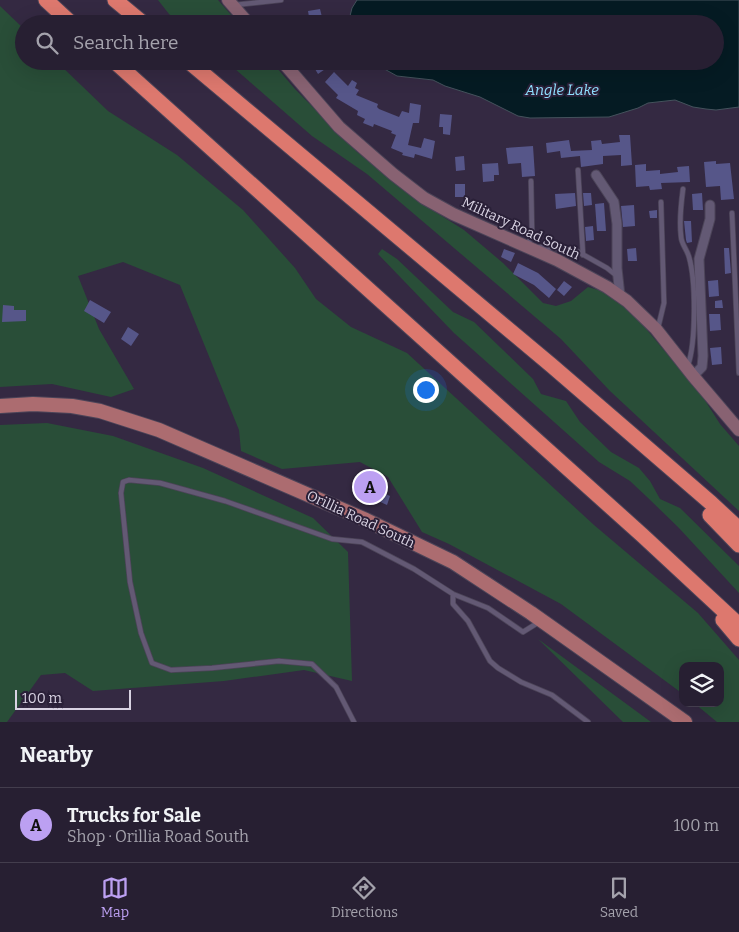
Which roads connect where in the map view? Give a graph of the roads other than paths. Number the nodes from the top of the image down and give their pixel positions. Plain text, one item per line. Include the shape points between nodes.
1 (46, 0) edge
2 (115, 0) edge
3 (281, 0) edge
4 (230, 2) edge
5 (62, 15) edge
6 (133, 15) edge
7 (241, 15) edge
8 (124, 70) edge
9 (199, 70) edge
10 (290, 70) edge
11 (578, 170) dead end
12 (596, 175) dead end
13 (531, 181) dead end
14 (684, 189) dead end
15 (661, 202) dead end
16 (710, 205) dead end
17 (732, 214) dead end
18 (528, 246) junction
19 (583, 255) junction
20 (618, 277) junction
21 (620, 296) junction
22 (657, 331) junction
23 (690, 373) junction
24 (739, 373) edge
25 (0, 406) edge
26 (735, 419) edge
27 (739, 430) edge
28 (634, 437) junction
29 (739, 529) edge
30 (739, 544) edge
31 (678, 568) junction
32 (453, 594) junction
33 (542, 620) junction
34 (739, 626) edge
35 (739, 639) edge
36 (354, 722) edge
37 (588, 722) edge
38 (685, 722) edge

1 - 5 highway
2 - 6 highway
3 - 4 lane
4 - 7 main road
8 - 31 highway
9 - 28 highway
10 - 18 main road, Military Road South via 339,127 424,198
11 - 19 lane
12 - 20 street via 614,202
13 - 18 lane via 532,232
14 - 23 lane via 680,234 691,269 694,314
15 - 22 lane via 664,303
16 - 23 street via 710,219 699,259 702,367
17 - 24 lane
18 - 19 lane via 575,250
18 - 21 main road, Military Road South
19 - 20 lane
20 - 21 street
21 - 22 main road, Military Road South
22 - 23 main road, Military Road South
23 - 26 main road, Military Road South
25 - 33 main road, Orillia Road South via 72,406 100,411 158,430 366,520 453,562
26 - 27 main road, Military Road South
28 - 29 highway
28 - 30 highway
31 - 34 highway
31 - 35 highway
32 - 33 lane via 488,608 524,632
32 - 36 lane via 362,542 332,539 225,501 160,483 123,482 121,493 130,582 141,633 152,663 171,670 279,661 312,664 336,687
32 - 37 lane via 453,604 468,621 490,661 521,682 552,695
33 - 38 main road, Orillia Road South

